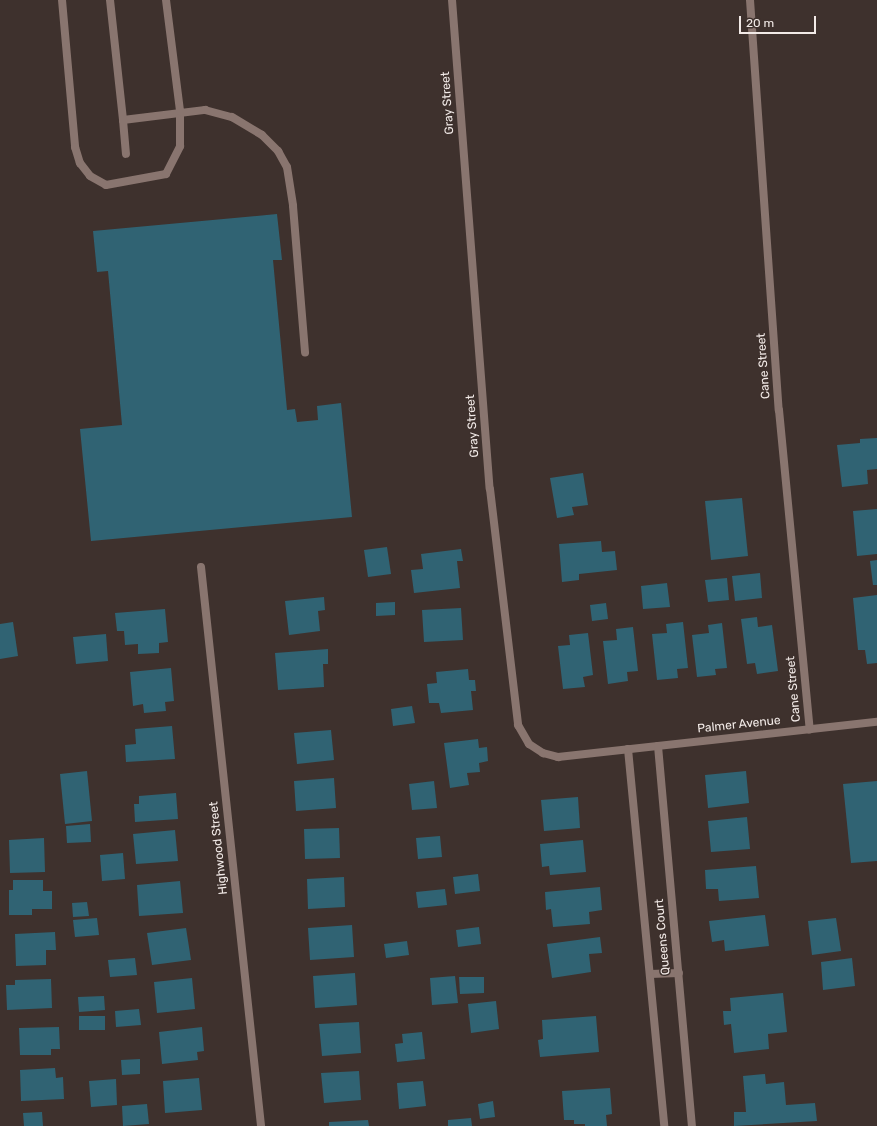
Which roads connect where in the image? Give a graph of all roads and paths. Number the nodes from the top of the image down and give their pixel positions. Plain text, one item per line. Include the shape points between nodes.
1 (62, 0) edge
2 (110, 0) edge
3 (166, 0) edge
4 (452, 0) edge
5 (750, 0) edge
6 (180, 111) junction
7 (124, 120) junction
8 (126, 154) dead end
9 (305, 353) dead end
10 (201, 567) dead end
11 (877, 722) edge
12 (810, 730) junction
13 (658, 746) junction
14 (628, 749) junction
15 (678, 972) junction
16 (650, 974) junction
17 (261, 1126) edge
18 (664, 1126) edge
19 (692, 1126) edge

1 - 6 street via 75,147 80,163 90,176 106,185 166,174 180,146
2 - 7 street
3 - 6 street
4 - 14 street, Gray Street via 490,489 518,725 529,744 542,753 558,757
5 - 12 street, Cane Street via 779,410
6 - 7 street
6 - 9 street via 205,110 232,117 262,135 278,151 287,167 293,206
7 - 8 street
10 - 17 street, Highwood Street
11 - 12 street, Palmer Avenue
12 - 13 street, Palmer Avenue
13 - 14 street, Palmer Avenue
13 - 15 street, Queens Court
14 - 16 street, Queens Court
15 - 16 street
15 - 19 street, Queens Court
16 - 18 street, Queens Court

